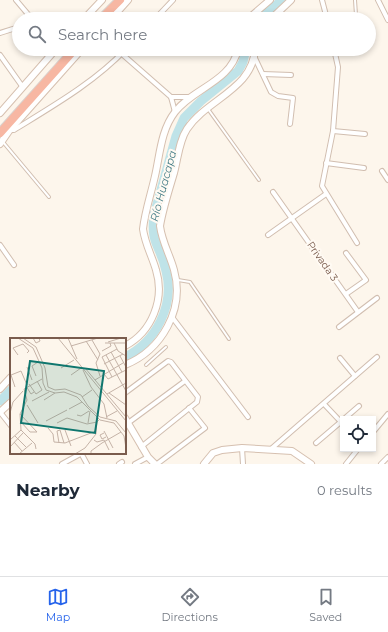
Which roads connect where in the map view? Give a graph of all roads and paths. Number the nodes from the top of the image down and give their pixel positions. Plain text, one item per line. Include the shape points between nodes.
1 (16, 0) edge
2 (102, 0) edge
3 (128, 0) edge
4 (173, 0) edge
5 (270, 0) edge
6 (322, 0) edge
7 (355, 0) edge
8 (378, 0) edge
9 (291, 1) edge
10 (116, 2) edge
11 (25, 12) edge
12 (91, 12) edge
13 (104, 12) edge
14 (107, 12) edge
15 (113, 12) edge
16 (117, 12) edge
17 (162, 12) edge
18 (256, 12) edge
19 (279, 12) edge
20 (325, 12) edge
21 (356, 12) edge
22 (388, 20) edge
23 (12, 29) edge
24 (0, 33) edge
25 (0, 55) edge
26 (50, 56) edge
27 (63, 56) edge
28 (69, 56) edge
29 (76, 56) edge
30 (120, 56) edge
31 (124, 56) edge
32 (236, 56) edge
33 (254, 56) joint
34 (336, 56) edge
35 (263, 74) junction
36 (291, 75) dead end
37 (22, 86) junction
38 (171, 97) junction
39 (191, 97) junction
40 (208, 108) junction
41 (175, 112) junction
42 (0, 113) edge
43 (290, 124) dead end
44 (0, 126) edge
45 (9, 130) junction
46 (333, 131) junction
47 (365, 134) dead end
48 (1, 139) edge
49 (326, 163) junction
50 (364, 168) dead end
51 (382, 171) dead end
52 (259, 180) dead end
53 (388, 180) edge
54 (272, 192) dead end
55 (326, 194) junction
56 (49, 197) dead end
57 (292, 217) junction
58 (268, 235) dead end
59 (357, 243) dead end
60 (0, 245) edge
61 (346, 253) dead end
62 (14, 265) dead end
63 (177, 280) junction
64 (346, 294) junction
65 (376, 298) dead end
66 (358, 312) junction
67 (172, 317) junction
68 (339, 327) dead end
69 (229, 339) dead end
70 (126, 345) edge
71 (166, 347) dead end
72 (340, 358) dead end
73 (377, 358) dead end
74 (126, 364) edge
75 (146, 365) dead end
76 (355, 376) junction
77 (10, 378) edge
78 (185, 381) junction
79 (0, 389) edge
80 (126, 392) edge
81 (10, 403) edge
82 (324, 404) junction
83 (359, 406) dead end
84 (189, 408) junction
85 (0, 412) edge
86 (388, 414) edge
87 (348, 416) edge
88 (248, 417) dead end
89 (340, 417) edge
90 (126, 421) edge
91 (340, 423) edge
92 (10, 425) edge
93 (376, 428) edge
94 (316, 443) dead end
95 (141, 447) junction
96 (242, 448) junction
97 (271, 449) junction
98 (356, 452) edge
99 (79, 454) edge
100 (82, 454) edge
101 (148, 457) junction
102 (388, 457) edge
103 (62, 464) edge
104 (87, 464) edge
105 (135, 464) edge
106 (156, 464) edge
107 (204, 464) edge
108 (243, 464) edge
109 (311, 464) edge
110 (346, 464) edge
111 (381, 464) edge

1 - 11 street
2 - 12 main road
3 - 16 main road
4 - 17 street
5 - 18 main road
6 - 20 street
7 - 21 lane
8 - 22 street
9 - 19 main road
10 - 13 highway
10 - 14 highway
10 - 15 highway
23 - 24 street
25 - 37 street
26 - 37 main road
27 - 44 highway
28 - 48 highway
29 - 45 main road
30 - 45 street via 47,110 14,130
31 - 38 street
32 - 39 main road via 224,74
33 - 35 street
33 - 40 main road via 240,82
34 - 46 street via 338,67
35 - 36 street
35 - 43 street via 274,95 293,98
37 - 42 main road
38 - 39 street
38 - 41 street
39 - 41 main road
40 - 52 lane
40 - 63 main road via 194,120 182,138 161,217 161,235
41 - 70 main road via 162,139 143,229 159,282 157,305 145,330 136,340
45 - 48 main road
46 - 47 street
46 - 49 street
48 - 56 lane
49 - 50 street
49 - 55 street via 322,186
51 - 53 street
54 - 57 street, Privada 3
55 - 57 street
55 - 59 street
57 - 58 street
57 - 64 street, Privada 3
60 - 62 street
61 - 64 street via 366,280
63 - 67 main road
63 - 69 lane via 190,282
64 - 66 street, Privada 3
65 - 66 street
66 - 68 street
67 - 74 main road via 163,336 152,349
67 - 88 street
71 - 75 lane
72 - 76 street
73 - 76 street
76 - 82 street
77 - 79 main road
78 - 80 street via 172,362 168,361
78 - 84 street via 198,399
78 - 90 street
81 - 85 main road
82 - 89 street
82 - 97 street
83 - 87 street
84 - 95 street
84 - 106 street via 206,428
85 - 92 street
86 - 93 street
90 - 95 main road
91 - 94 street
95 - 101 main road
96 - 97 main road
96 - 107 main road via 213,453
96 - 108 street
97 - 109 main road via 292,451
98 - 110 street
99 - 103 street
100 - 104 street
101 - 105 street
101 - 106 main road
102 - 111 street

